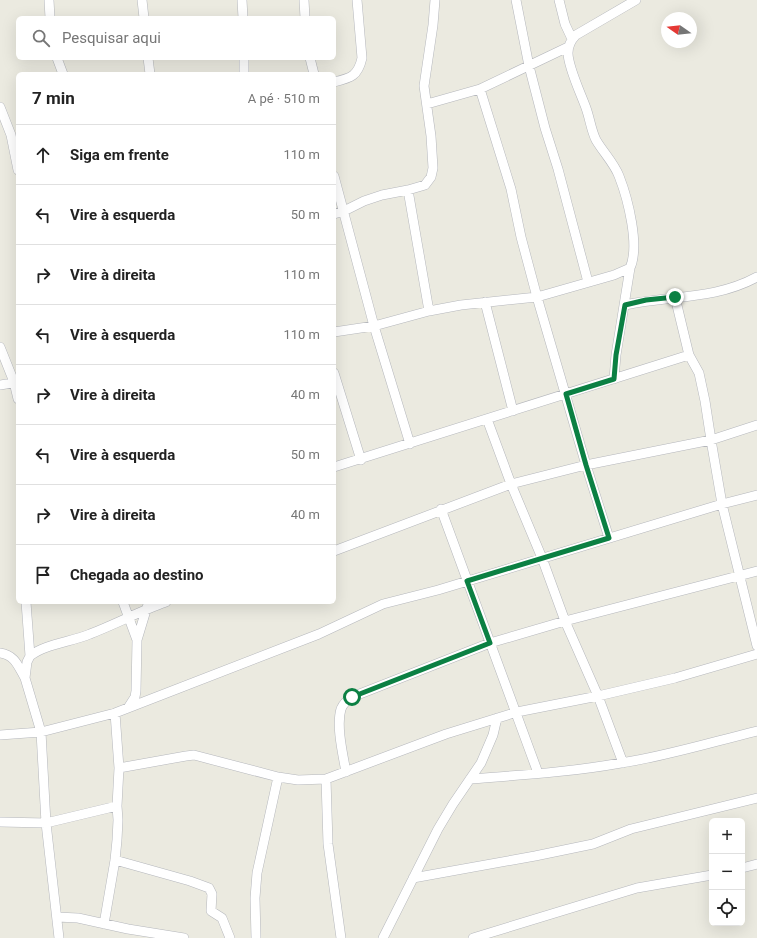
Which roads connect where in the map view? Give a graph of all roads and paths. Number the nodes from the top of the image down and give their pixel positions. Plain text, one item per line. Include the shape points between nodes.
1 (49, 0) edge
2 (142, 0) edge
3 (242, 0) edge
4 (304, 0) edge
5 (357, 0) edge
6 (434, 0) edge
7 (516, 0) edge
8 (559, 0) edge
9 (635, 0) edge
10 (50, 16) edge
11 (144, 16) edge
12 (243, 16) edge
13 (305, 16) edge
14 (570, 43) junction
15 (58, 60) edge
16 (148, 60) edge
17 (244, 60) edge
18 (310, 60) edge
19 (529, 66) junction
20 (62, 72) edge
21 (150, 72) edge
22 (244, 72) edge
23 (314, 72) edge
24 (336, 82) edge
25 (480, 89) junction
26 (427, 104) junction
27 (0, 107) edge
28 (16, 160) edge
29 (336, 183) edge
30 (408, 190) junction
31 (344, 211) junction
32 (336, 213) edge
33 (630, 268) junction
34 (757, 276) edge
35 (588, 282) junction
36 (537, 297) junction
37 (675, 297) junction
38 (485, 302) junction
39 (625, 305) junction
40 (429, 311) junction
41 (374, 326) junction
42 (336, 332) edge
43 (0, 347) edge
44 (689, 355) junction
45 (614, 379) junction
46 (336, 380) edge
47 (16, 382) edge
48 (0, 386) edge
49 (566, 394) junction
50 (513, 411) junction
51 (487, 419) junction
52 (757, 425) edge
53 (711, 440) junction
54 (410, 444) junction
55 (360, 460) junction
56 (586, 465) junction
57 (336, 466) edge
58 (511, 484) junction
59 (757, 495) edge
60 (722, 504) junction
61 (441, 509) junction
62 (609, 538) junction
63 (336, 550) edge
64 (542, 558) junction
65 (757, 571) edge
66 (740, 576) junction
67 (467, 581) junction
68 (26, 604) edge
69 (124, 604) edge
70 (149, 606) edge
71 (128, 618) junction
72 (566, 621) junction
73 (137, 640) junction
74 (490, 643) junction
75 (757, 646) edge
76 (0, 653) edge
77 (757, 654) edge
78 (30, 656) junction
79 (25, 678) junction
80 (598, 696) junction
81 (128, 708) junction
82 (517, 712) junction
83 (115, 713) junction
84 (497, 718) junction
85 (757, 731) edge
86 (42, 732) junction
87 (0, 735) edge
88 (623, 763) junction
89 (119, 768) junction
90 (346, 772) junction
91 (538, 773) junction
92 (278, 777) junction
93 (326, 779) junction
94 (470, 779) junction
95 (757, 798) edge
96 (117, 806) junction
97 (0, 822) edge
98 (46, 823) junction
99 (115, 860) junction
100 (757, 864) edge
101 (745, 867) edge
102 (709, 876) edge
103 (413, 878) junction
104 (57, 917) junction
105 (104, 924) junction
106 (160, 936) edge
107 (59, 938) edge
108 (184, 938) edge
109 (230, 938) edge
110 (248, 938) edge
111 (256, 938) edge
112 (262, 938) edge
113 (341, 938) edge
114 (383, 938) edge
115 (473, 938) edge

1 - 10 street
2 - 11 street
3 - 12 street
4 - 13 street
5 - 24 street via 362,58 360,68 348,79
6 - 26 street via 424,86
7 - 19 street
8 - 14 street
9 - 14 street via 587,28
14 - 19 street
14 - 33 street via 569,62 592,130 619,174 625,195 634,249
15 - 20 street
16 - 21 street
17 - 22 street
18 - 23 street
19 - 25 street
19 - 35 street
25 - 26 street
25 - 36 street via 511,189
26 - 30 street via 431,136 431,178 425,185
27 - 28 street via 11,135
29 - 31 street
30 - 31 street via 370,199
30 - 40 street
31 - 32 street
31 - 41 street
33 - 35 street
33 - 39 street
34 - 37 street via 722,292
35 - 36 street
36 - 38 street
36 - 49 street
37 - 39 street
37 - 44 street
38 - 40 street
38 - 50 street
39 - 45 street
40 - 41 street
41 - 42 street
41 - 54 street
43 - 47 street
44 - 45 street
44 - 53 street via 699,373
45 - 49 street
46 - 55 street
47 - 48 street
49 - 50 street
49 - 56 street
50 - 51 street
51 - 54 street
51 - 58 street
52 - 53 street
53 - 56 street
53 - 60 street
54 - 55 street
55 - 57 street
56 - 58 street
56 - 62 street
58 - 61 street
58 - 64 street
59 - 60 street
60 - 62 street
60 - 66 street
61 - 63 street
61 - 67 street
62 - 64 street
64 - 67 street
64 - 72 street
65 - 66 street
66 - 72 street
66 - 75 street
67 - 74 street
67 - 81 street via 383,604 319,634
68 - 78 street
69 - 71 street
70 - 71 street
70 - 73 street
71 - 73 street
71 - 78 street via 84,636 42,648
72 - 74 street
72 - 80 street
73 - 81 street via 136,691
74 - 82 street
74 - 90 street via 345,702 340,720
76 - 79 street via 15,659
77 - 80 street via 675,678
78 - 79 street
79 - 86 street
80 - 82 street
80 - 88 street
81 - 83 street
82 - 84 street
82 - 91 street
83 - 86 street
83 - 89 street
84 - 90 street via 446,734
84 - 94 street via 487,750
85 - 88 street
86 - 87 street
86 - 98 street
88 - 91 street via 582,770
89 - 92 street via 194,756
89 - 96 street
90 - 93 street
91 - 94 street
92 - 93 street via 298,780
92 - 111 street via 257,874
93 - 113 street via 328,844
94 - 103 street via 442,823
95 - 103 street via 631,829 593,844
96 - 98 street
96 - 99 street
97 - 98 street
98 - 104 street
99 - 105 street
99 - 109 street via 209,888 212,894 211,911 222,918
100 - 101 street
102 - 115 street via 637,888
103 - 114 street
104 - 105 street via 78,918
104 - 107 street
105 - 106 street
106 - 108 street
110 - 111 street
111 - 112 street

